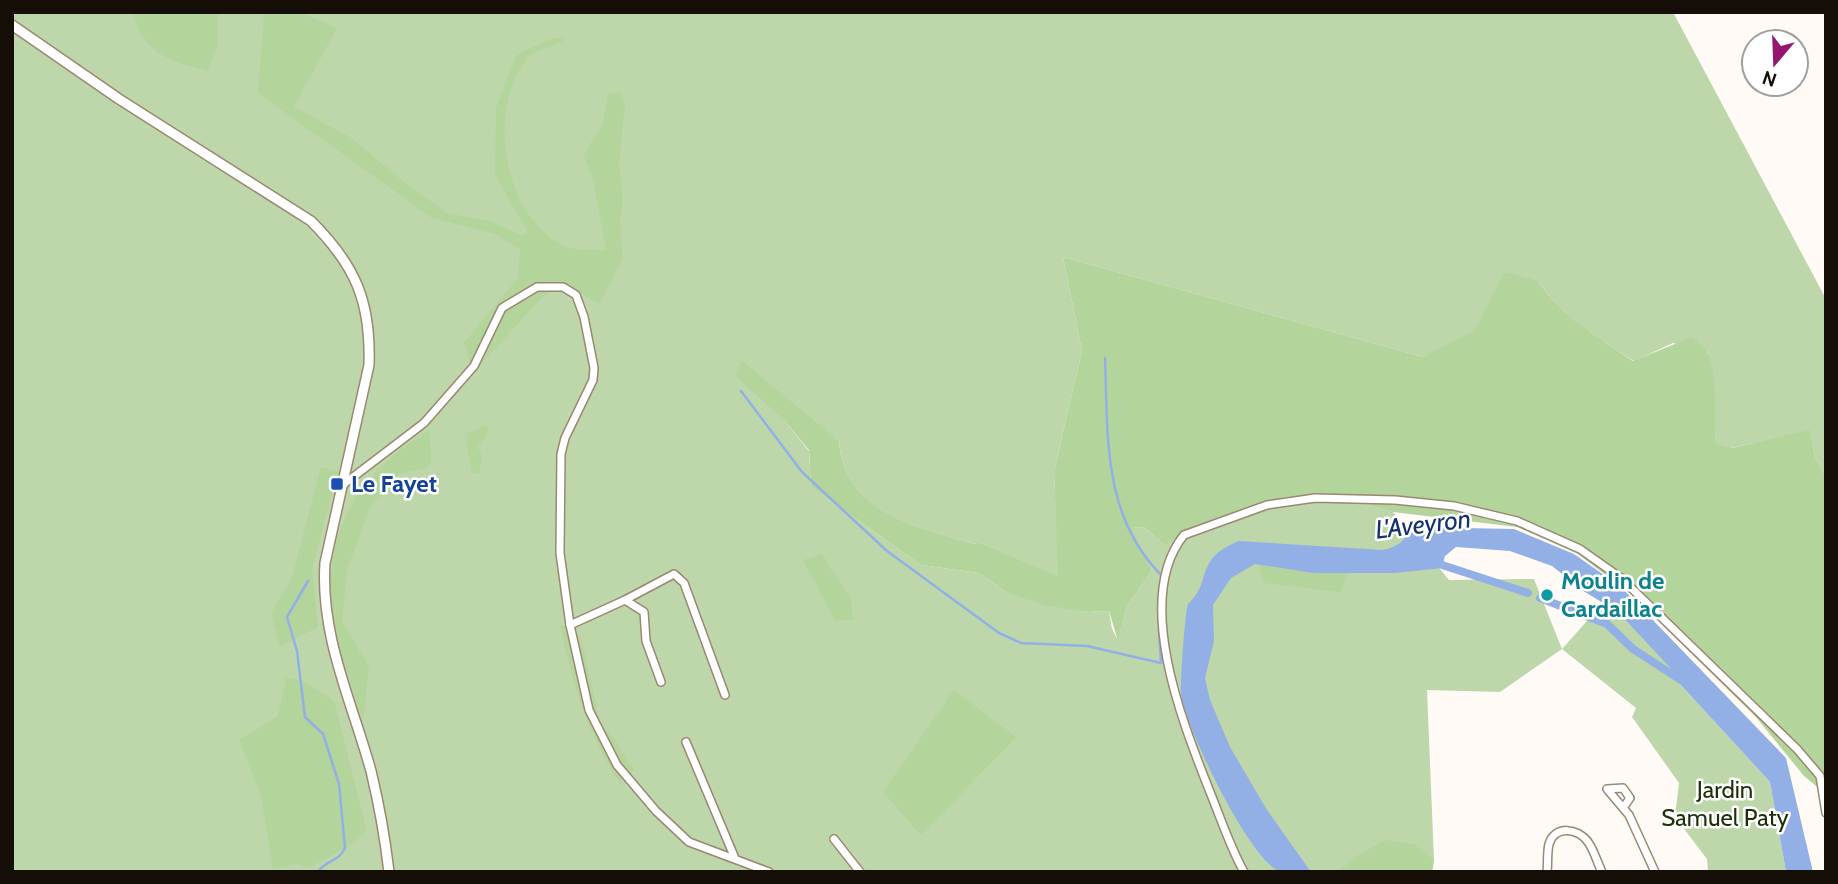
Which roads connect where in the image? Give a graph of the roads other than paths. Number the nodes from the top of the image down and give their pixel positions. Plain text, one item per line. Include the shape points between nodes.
1 (12, 25) edge
2 (344, 484) junction
3 (625, 600) junction
4 (570, 625) junction
5 (661, 681) dead end
6 (725, 695) dead end
7 (686, 742) dead end
8 (1623, 808) dead end
9 (1826, 813) edge
10 (834, 839) dead end
11 (734, 856) junction
12 (389, 872) edge
13 (769, 872) edge
14 (860, 872) edge
15 (1244, 872) edge
16 (1547, 872) edge
17 (1602, 872) edge
18 (1655, 872) edge

1 - 2 street via 161,127 287,203 341,254 360,289 370,338 365,389
2 - 4 street via 424,423 474,366 502,308 537,287 563,287 576,295 594,368 561,454 560,553
2 - 12 street via 326,563 325,616 370,772
3 - 4 street
3 - 5 street via 644,612 646,640
3 - 6 street via 664,577 674,575 684,583
4 - 11 street via 590,709 617,765 689,842
7 - 11 street
8 - 18 street
9 - 15 street via 1820,776 1797,749 1621,578 1580,549 1517,521 1454,506 1315,498 1267,505 1184,535 1176,544 1167,576 1164,642 1172,690
10 - 14 street
11 - 13 street
16 - 17 street via 1549,844 1566,829 1587,841

